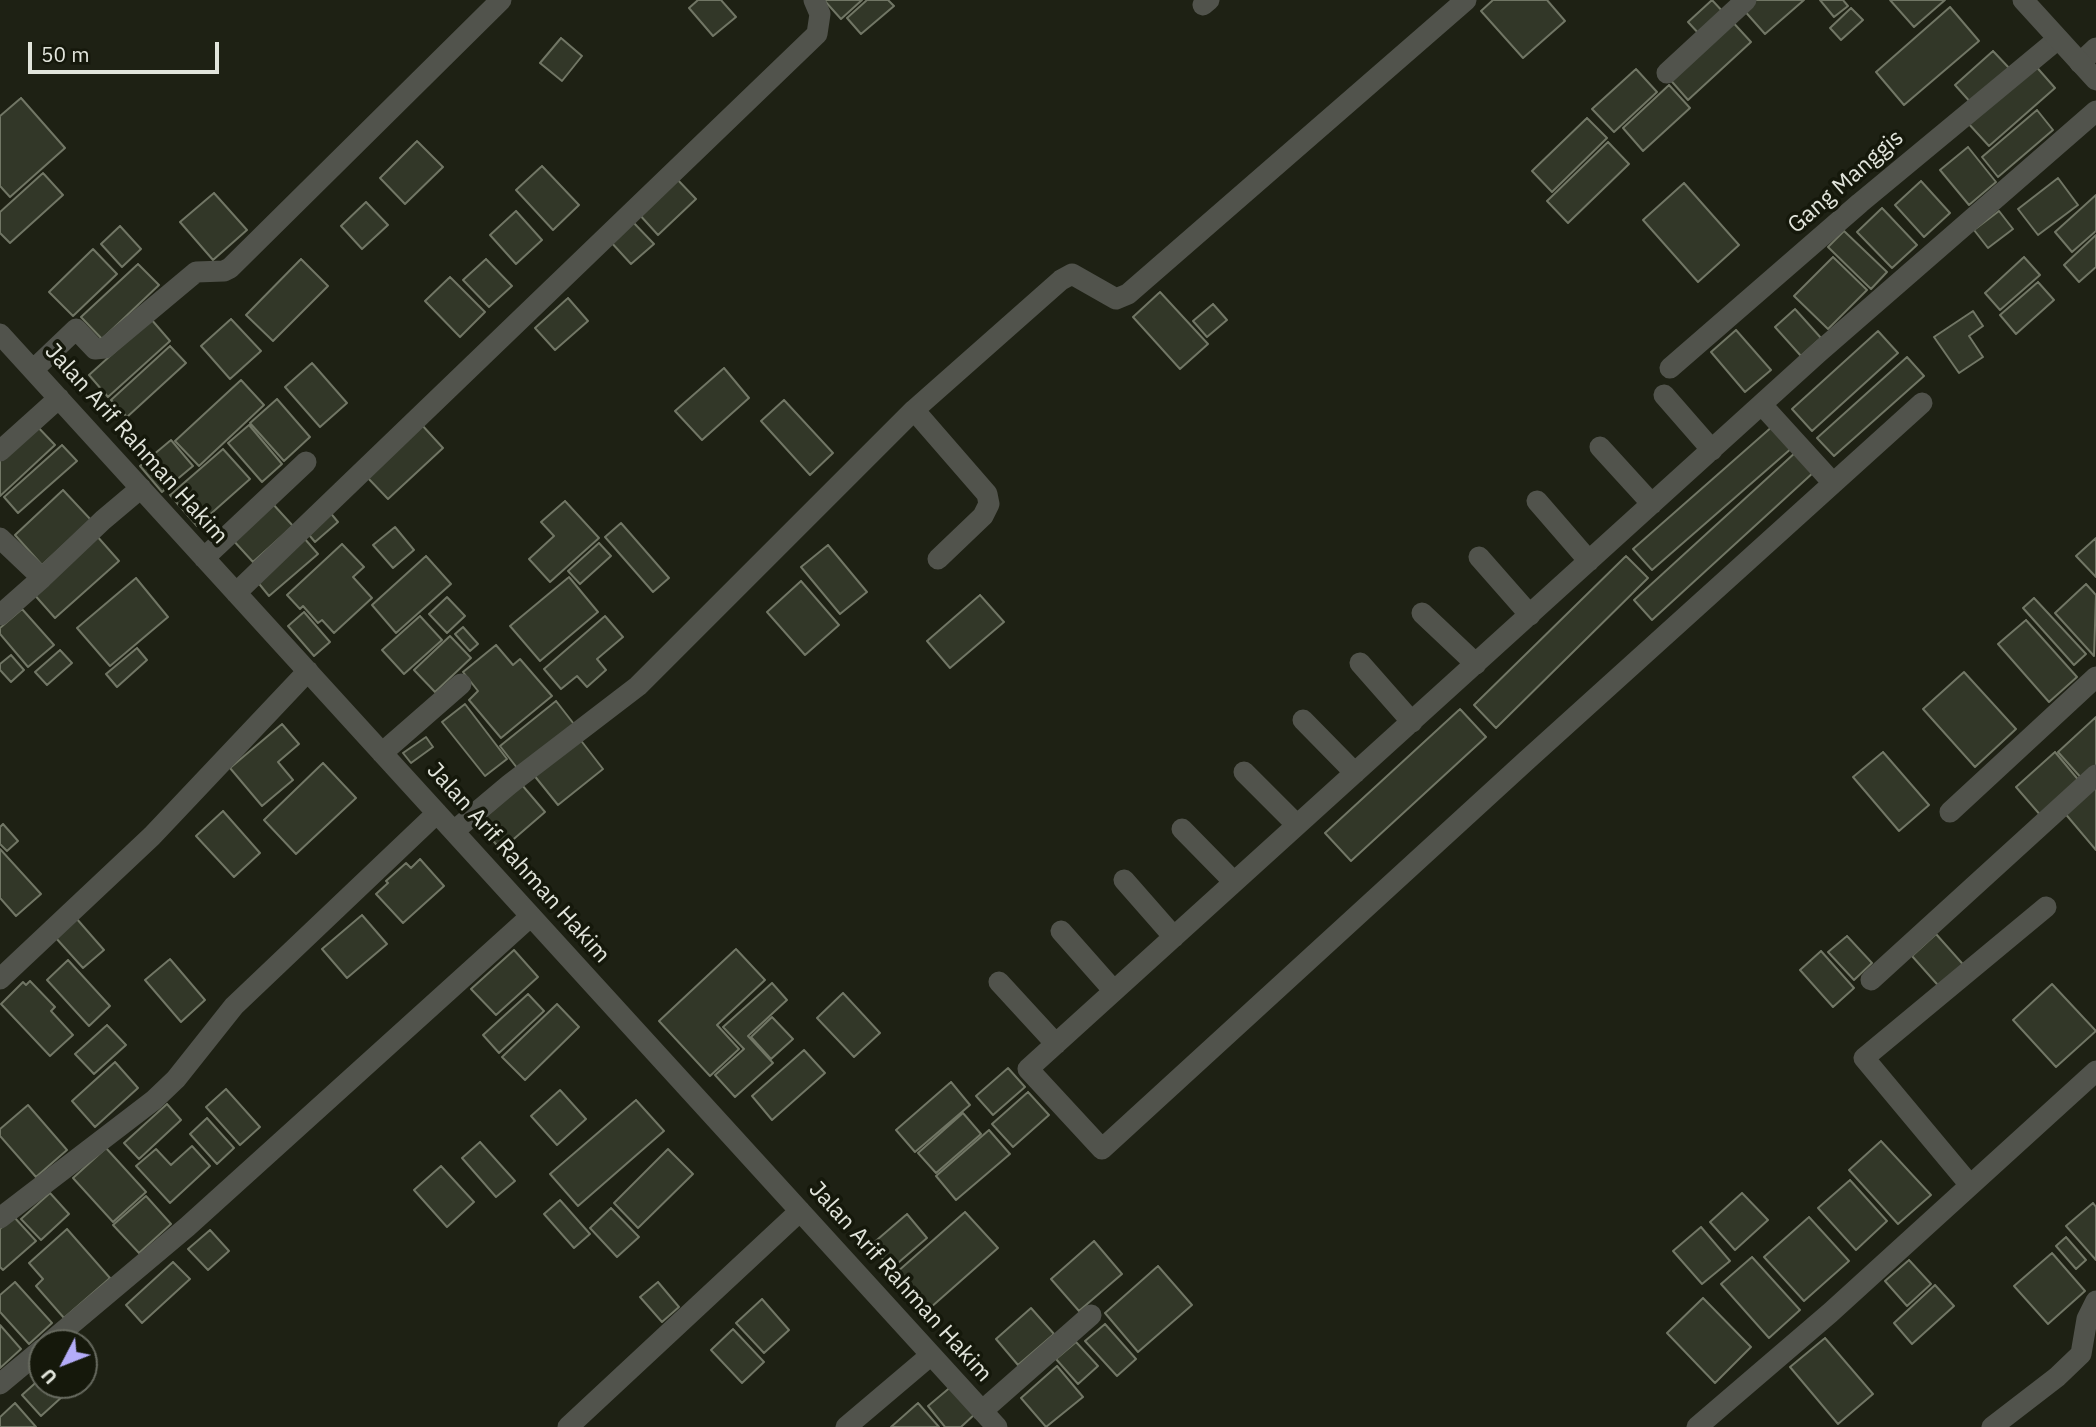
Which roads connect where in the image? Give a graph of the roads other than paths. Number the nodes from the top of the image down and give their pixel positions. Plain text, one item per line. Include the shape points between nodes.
1 (501, 0) edge
2 (814, 0) edge
3 (1466, 0) edge
4 (1746, 0) edge
5 (2023, 0) edge
6 (2058, 38) junction
7 (2096, 48) edge
8 (2080, 63) junction
9 (1667, 73) dead end
10 (2096, 80) edge
11 (2096, 111) edge
12 (0, 334) edge
13 (1670, 368) dead end
14 (33, 370) junction
15 (1664, 395) dead end
16 (59, 398) junction
17 (1922, 403) dead end
18 (1762, 405) junction
19 (914, 410) junction
20 (1600, 447) dead end
21 (1712, 450) junction
22 (0, 451) edge
23 (306, 462) dead end
24 (1833, 483) junction
25 (141, 488) junction
26 (1537, 501) dead end
27 (1652, 504) junction
28 (0, 538) edge
29 (1479, 557) dead end
30 (204, 558) junction
31 (938, 559) dead end
32 (1589, 561) junction
33 (42, 578) junction
34 (236, 593) junction
35 (1422, 612) dead end
36 (0, 615) edge
37 (1530, 615) junction
38 (1360, 663) dead end
39 (1476, 664) junction
40 (308, 671) junction
41 (2096, 677) edge
42 (461, 684) dead end
43 (1303, 720) dead end
44 (1412, 722) junction
45 (382, 753) junction
46 (1244, 772) dead end
47 (1355, 773) junction
48 (2096, 775) edge
49 (1950, 812) dead end
50 (437, 813) junction
51 (1297, 825) junction
52 (1182, 829) dead end
53 (454, 831) junction
54 (1124, 880) dead end
55 (1234, 882) junction
56 (2046, 906) dead end
57 (531, 916) junction
58 (1061, 931) dead end
59 (1174, 937) junction
60 (0, 979) edge
61 (1871, 980) dead end
62 (999, 982) dead end
63 (1114, 991) junction
64 (1056, 1044) junction
65 (2096, 1070) edge
66 (1970, 1185) junction
67 (800, 1211) junction
68 (0, 1218) edge
69 (2096, 1301) edge
70 (1091, 1315) dead end
71 (66, 1329) edge
72 (931, 1355) junction
73 (28, 1361) edge
74 (0, 1384) edge
75 (987, 1421) edge
76 (568, 1427) edge
77 (846, 1427) edge
78 (1696, 1427) edge
79 (1992, 1427) edge

1 - 14 street via 230,268 197,272 105,348 95,349 76,328
2 - 34 street via 820,14 817,34
3 - 19 street via 1128,294 1116,299 1072,274 1061,279
4 - 9 street
5 - 6 street
6 - 8 street
6 - 13 street, Gang Manggis
7 - 8 street
8 - 10 street
11 - 18 street
12 - 14 street, Jalan Arif Rahman Hakim
14 - 16 street, Jalan Arif Rahman Hakim
15 - 21 street
16 - 22 street
16 - 25 street, Jalan Arif Rahman Hakim
17 - 24 street
18 - 21 street
18 - 24 street
19 - 31 street via 987,494 989,504 983,516
19 - 53 street via 638,686
20 - 27 street
21 - 27 street
23 - 30 street
24 - 64 street via 1102,1150 1028,1069
25 - 30 street, Jalan Arif Rahman Hakim
25 - 33 street
26 - 32 street
27 - 32 street
28 - 33 street
29 - 37 street
30 - 34 street, Jalan Arif Rahman Hakim
32 - 37 street
33 - 36 street
34 - 40 street, Jalan Arif Rahman Hakim
35 - 39 street
37 - 39 street
38 - 44 street
39 - 44 street
40 - 45 street, Jalan Arif Rahman Hakim
40 - 60 street via 152,836
41 - 49 street
42 - 45 street
43 - 47 street
44 - 47 street
45 - 50 street, Jalan Arif Rahman Hakim
46 - 51 street
47 - 51 street
48 - 61 street
50 - 53 street, Jalan Arif Rahman Hakim
50 - 68 street via 234,1006 154,1100
51 - 55 street
52 - 55 street
53 - 57 street, Jalan Arif Rahman Hakim
54 - 59 street
55 - 59 street
56 - 66 street via 1864,1058
57 - 67 street, Jalan Arif Rahman Hakim
57 - 71 street via 187,1227
58 - 63 street
59 - 63 street
62 - 64 street
63 - 64 street
65 - 66 street
66 - 78 street
67 - 72 street, Jalan Arif Rahman Hakim
67 - 76 street
69 - 79 street via 2087,1319 2081,1354
70 - 75 street
72 - 75 street, Jalan Arif Rahman Hakim
72 - 77 street
73 - 74 street

